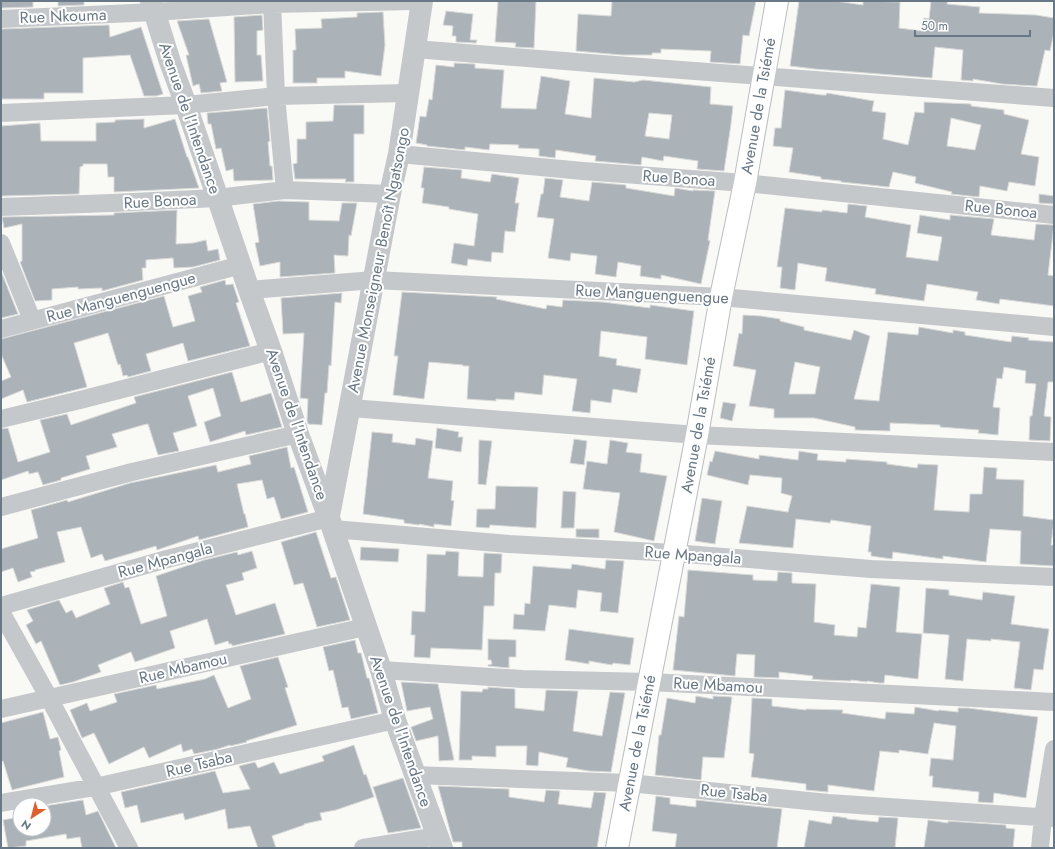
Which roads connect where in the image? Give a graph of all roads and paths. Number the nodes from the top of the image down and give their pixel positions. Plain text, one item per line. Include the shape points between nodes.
1 (412, 1) edge
2 (422, 1) edge
3 (777, 1) edge
4 (272, 2) edge
5 (153, 7) edge
6 (1, 18) edge
7 (415, 49) junction
8 (764, 77) junction
9 (408, 93) junction
10 (276, 96) junction
11 (1054, 98) edge
12 (186, 105) junction
13 (1, 113) edge
14 (399, 154) junction
15 (745, 183) junction
16 (285, 190) junction
17 (390, 194) junction
18 (217, 198) junction
19 (1, 207) edge
20 (1054, 215) edge
21 (1, 243) edge
22 (241, 265) junction
23 (374, 280) junction
24 (249, 290) junction
25 (721, 297) junction
26 (32, 320) junction
27 (1054, 327) edge
28 (1, 329) edge
29 (272, 351) junction
30 (350, 408) junction
31 (1, 419) edge
32 (298, 434) junction
33 (697, 435) junction
34 (1054, 452) edge
35 (1, 507) edge
36 (331, 524) junction
37 (674, 553) junction
38 (1054, 577) edge
39 (1, 606) edge
40 (1, 612) edge
41 (366, 627) junction
42 (381, 670) junction
43 (649, 682) junction
44 (49, 698) junction
45 (1054, 702) edge
46 (1, 708) edge
47 (395, 720) junction
48 (1054, 749) edge
49 (414, 775) junction
50 (629, 783) junction
51 (95, 787) junction
52 (1, 803) edge
53 (1049, 817) edge
54 (440, 842) edge
55 (129, 848) edge
56 (364, 848) edge
57 (617, 848) edge
58 (1040, 848) edge

1 - 4 street, Rue Nkouma
2 - 7 street, Avenue Monseigneur Benoît Ngatsongo
3 - 8 main road, Avenue de la Tsiémé
4 - 5 street, Rue Nkouma
4 - 10 street
5 - 6 street, Rue Nkouma
5 - 12 street, Avenue de l'Intendance
7 - 8 street
7 - 9 street, Avenue Monseigneur Benoît Ngatsongo
8 - 11 street
8 - 15 main road, Avenue de la Tsiémé
9 - 10 street
9 - 14 street, Avenue Monseigneur Benoît Ngatsongo
10 - 12 street
10 - 16 street
12 - 13 street
12 - 18 street, Avenue de l'Intendance
14 - 15 street, Rue Bonoa
14 - 17 street, Avenue Monseigneur Benoît Ngatsongo
15 - 20 street, Rue Bonoa
15 - 25 main road, Avenue de la Tsiémé
16 - 17 street, Rue Bonoa
16 - 18 street, Rue Bonoa
17 - 23 street, Avenue Monseigneur Benoît Ngatsongo
18 - 19 street, Rue Bonoa
18 - 22 street, Avenue de l'Intendance
21 - 26 street
22 - 24 street, Avenue de l'Intendance
22 - 26 street, Rue Manguenguengue
23 - 24 street, Rue Manguenguengue
23 - 25 street, Rue Manguenguengue
23 - 30 street, Avenue Monseigneur Benoît Ngatsongo
24 - 29 street, Avenue de l'Intendance
25 - 27 street, Rue Manguenguengue
25 - 33 main road, Avenue de la Tsiémé
26 - 28 street, Rue Manguenguengue
29 - 31 street
29 - 32 street, Avenue de l'Intendance
30 - 33 street
30 - 36 street, Avenue Monseigneur Benoît Ngatsongo via 338,468
32 - 35 street via 132,472
32 - 36 street, Avenue de l'Intendance
33 - 34 street
33 - 37 main road, Avenue de la Tsiémé
36 - 37 street, Rue Mpangala via 509,544
36 - 39 street, Rue Mpangala via 167,559
36 - 41 street, Avenue de l'Intendance
37 - 38 street, Rue Mpangala via 871,569
37 - 43 main road, Avenue de la Tsiémé
40 - 44 street
41 - 42 street, Avenue de l'Intendance
41 - 44 street, Rue Mbamou
42 - 43 street, Rue Mbamou via 522,679
42 - 47 street, Avenue de l'Intendance
43 - 45 street, Rue Mbamou
43 - 50 main road, Avenue de la Tsiémé
44 - 46 street, Rue Mbamou
44 - 51 street
47 - 49 street, Avenue de l'Intendance
47 - 51 street, Rue Tsaba
48 - 53 street
49 - 50 street, Rue Tsaba
49 - 54 street, Avenue de l'Intendance
50 - 53 street, Rue Tsaba via 828,803
50 - 57 main road, Avenue de la Tsiémé
51 - 52 street, Rue Tsaba
51 - 55 street
53 - 58 street
54 - 56 street

